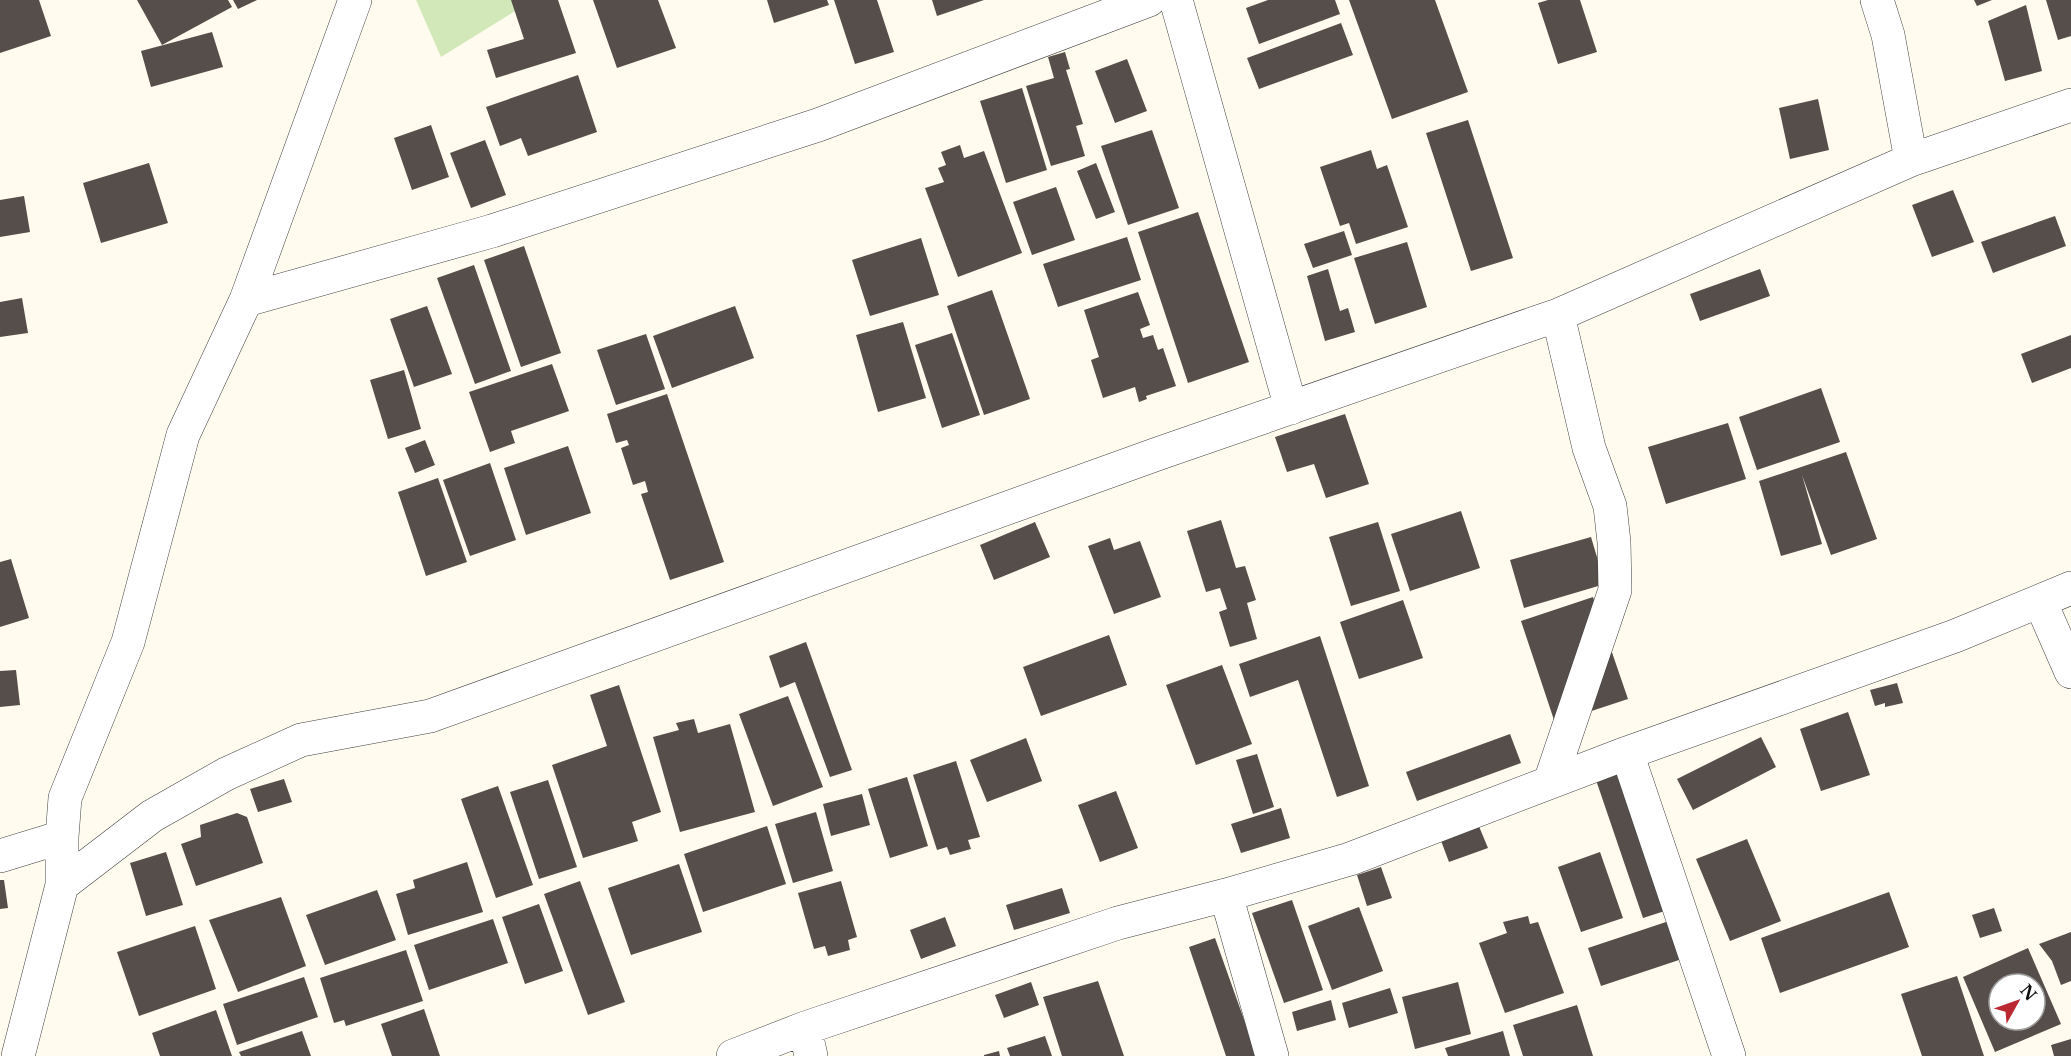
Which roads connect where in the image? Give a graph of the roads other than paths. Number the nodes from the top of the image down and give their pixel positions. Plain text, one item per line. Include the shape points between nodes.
1 (355, 0) edge
2 (1149, 0) edge
3 (1176, 0) edge
4 (1877, 0) edge
5 (2071, 105) edge
6 (1911, 160) junction
7 (246, 300) junction
8 (1558, 315) junction
9 (1291, 408) junction
10 (2071, 588) edge
11 (2040, 601) junction
12 (2071, 672) edge
13 (1627, 753) junction
14 (1550, 782) junction
15 (62, 837) junction
16 (0, 856) edge
17 (62, 885) junction
18 (1226, 895) junction
19 (808, 1042) edge
20 (18, 1056) edge
21 (733, 1056) edge
22 (1272, 1056) edge
23 (1729, 1056) edge

1 - 7 street
2 - 7 street via 807,129 492,231
3 - 9 street
4 - 6 street via 1888,35
5 - 6 street
6 - 8 street
7 - 15 street via 183,435 128,642 65,798
8 - 9 street
8 - 14 street via 1589,448 1610,506 1615,590
9 - 17 street via 430,716 301,740 226,774 152,816
10 - 11 street
11 - 12 street
11 - 13 street via 1955,636
13 - 14 street
13 - 23 street
14 - 18 street via 1350,859
15 - 16 street
15 - 17 street
17 - 20 street
18 - 19 street via 1118,923
18 - 22 street
19 - 21 street

